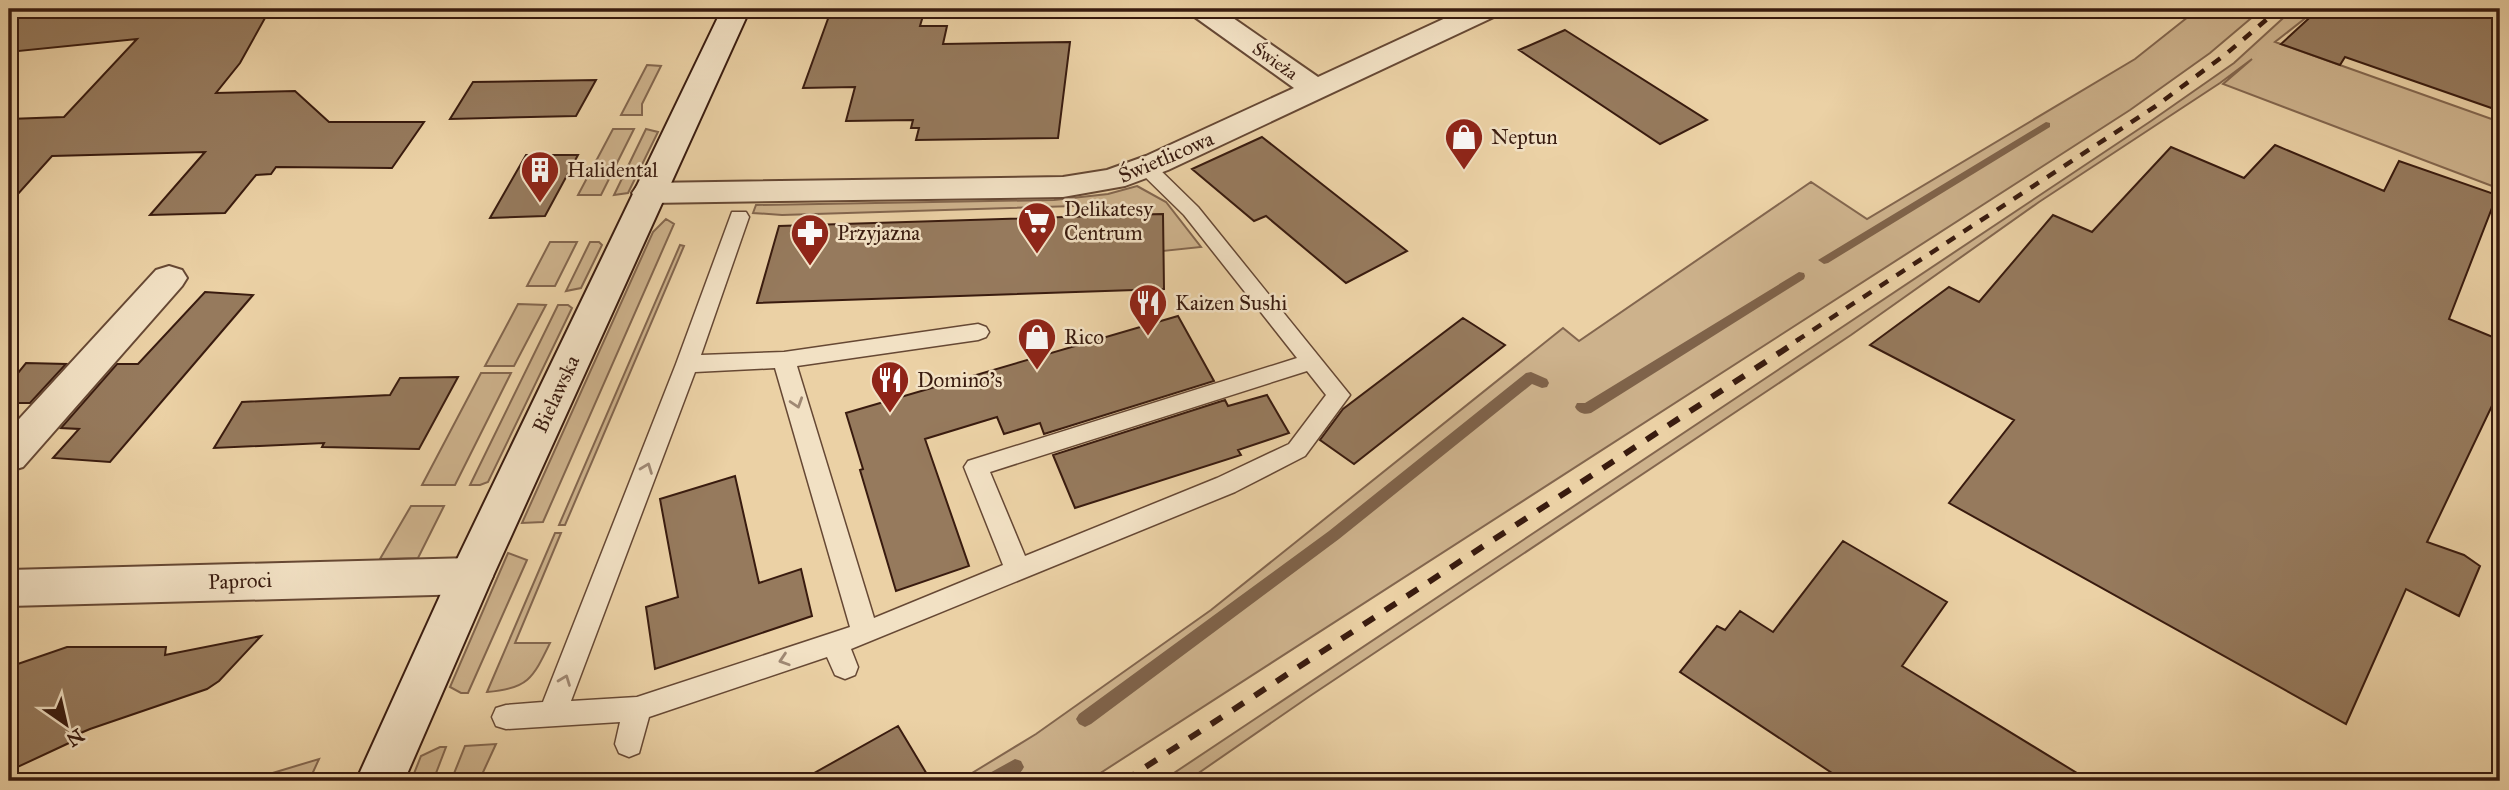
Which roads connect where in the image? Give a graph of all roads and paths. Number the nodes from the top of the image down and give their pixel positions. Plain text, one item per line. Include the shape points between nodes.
1 (736, 9) edge
2 (1202, 9) edge
3 (1488, 9) edge
4 (1315, 89) junction
5 (1147, 168) junction
6 (649, 193) junction
7 (738, 217) dead end
8 (169, 278) dead end
9 (978, 332) dead end
10 (784, 360) junction
11 (1312, 361) junction
12 (687, 364) junction
13 (9, 456) edge
14 (1018, 569) junction
15 (471, 576) junction
16 (9, 588) edge
17 (865, 633) junction
18 (637, 709) junction
19 (552, 714) junction
20 (506, 717) dead end
21 (629, 744) dead end
22 (380, 781) edge

1 - 6 street, Bielawska
2 - 4 street, Świeża
3 - 4 street, Świetlicowa
4 - 5 street, Świetlicowa
5 - 6 street, Świetlicowa via 1063,187
5 - 11 lane via 1191,211
6 - 15 street, Bielawska
7 - 12 lane
8 - 13 street
9 - 10 lane
10 - 12 lane
10 -> 17 lane
11 - 14 lane via 1339,395 1297,450 1226,485
11 - 14 lane via 976,467
19 -> 12 lane
14 - 17 lane
15 - 16 street, Paproci
15 - 22 street, Bielawska
17 -> 18 lane via 840,655
18 - 19 lane
18 - 21 lane
19 - 20 lane

